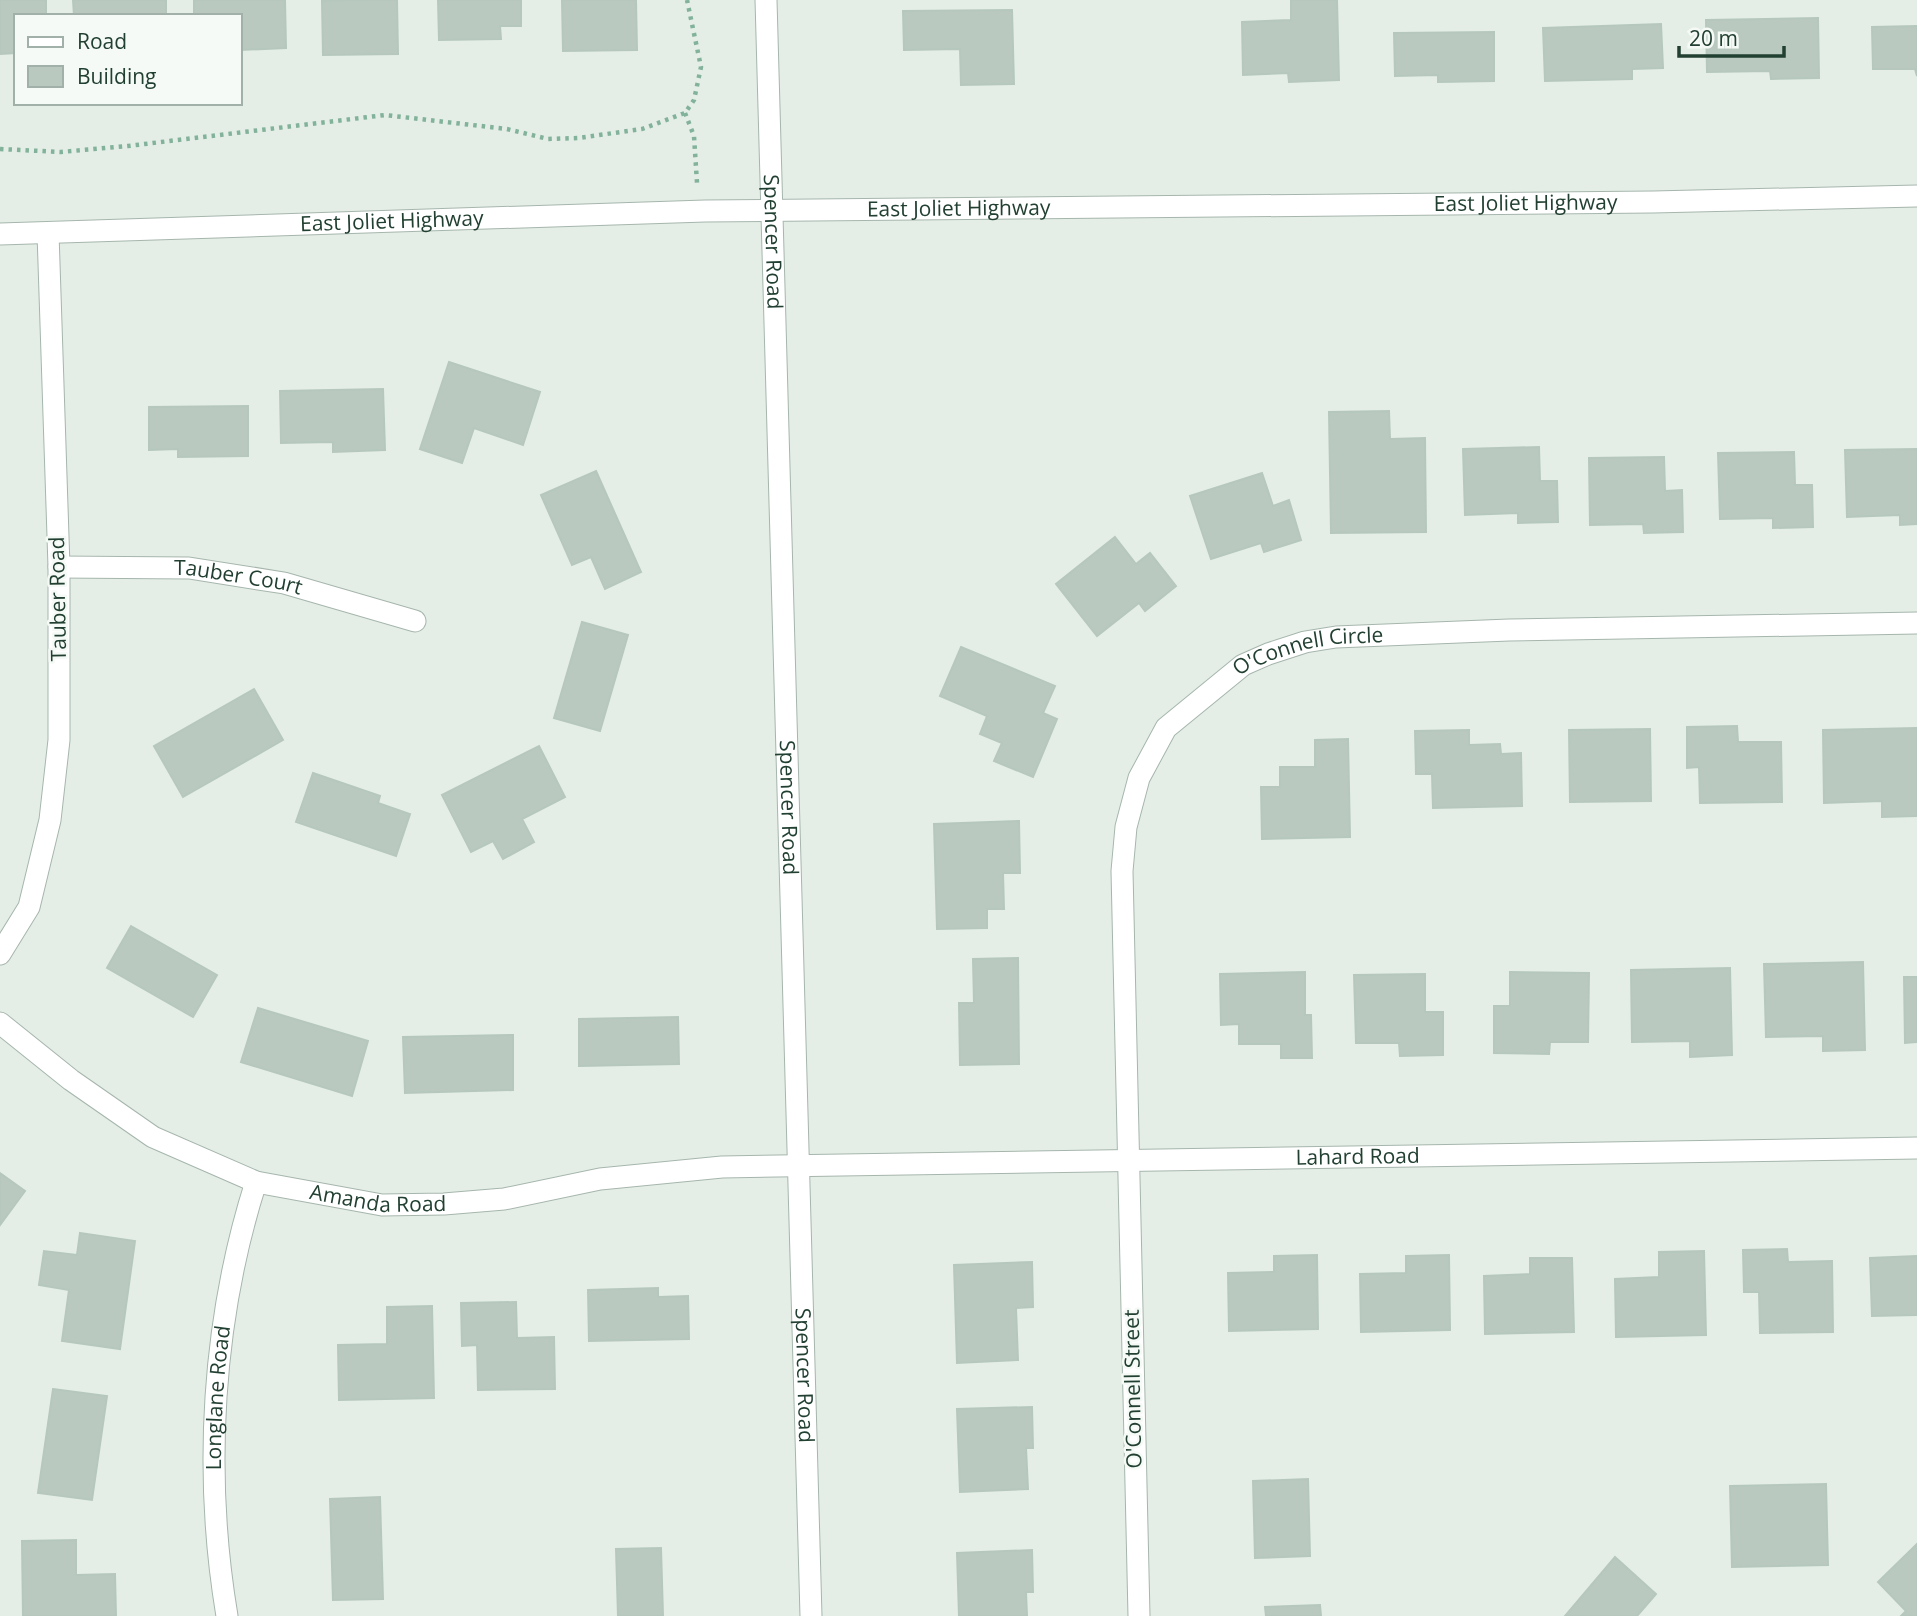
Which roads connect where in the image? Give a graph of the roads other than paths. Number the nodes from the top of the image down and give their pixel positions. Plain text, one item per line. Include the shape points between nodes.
1 (766, 0) edge
2 (1917, 196) edge
3 (770, 212) junction
4 (48, 233) junction
5 (0, 234) edge
6 (59, 566) junction
7 (415, 621) dead end
8 (1917, 623) edge
9 (0, 954) edge
10 (0, 1023) edge
11 (1917, 1148) edge
12 (1128, 1162) junction
13 (800, 1167) junction
14 (256, 1182) junction
15 (227, 1616) edge
16 (811, 1616) edge
17 (1139, 1616) edge

1 - 3 street, Spencer Road
2 - 3 street, East Joliet Highway
3 - 4 street, East Joliet Highway
3 - 13 street, Spencer Road
4 - 5 street, East Joliet Highway
4 - 6 street, Tauber Road
6 - 7 street, Tauber Court via 189,568 284,583
6 - 9 street, Tauber Road via 59,740 50,820 29,907
8 - 12 street, O'Connell Circle via 1336,637 1306,642 1242,665 1166,728 1139,778 1126,827 1122,871
10 - 14 street, Amanda Road via 153,1137
11 - 12 street, Lahard Road
12 - 13 street, Lahard Road
12 - 17 street, O'Connell Street
13 - 14 street, Amanda Road via 662,1171 504,1199 444,1204 382,1205
13 - 16 street, Spencer Road
14 - 15 street, Longlane Road via 237,1242 217,1392 214,1499

